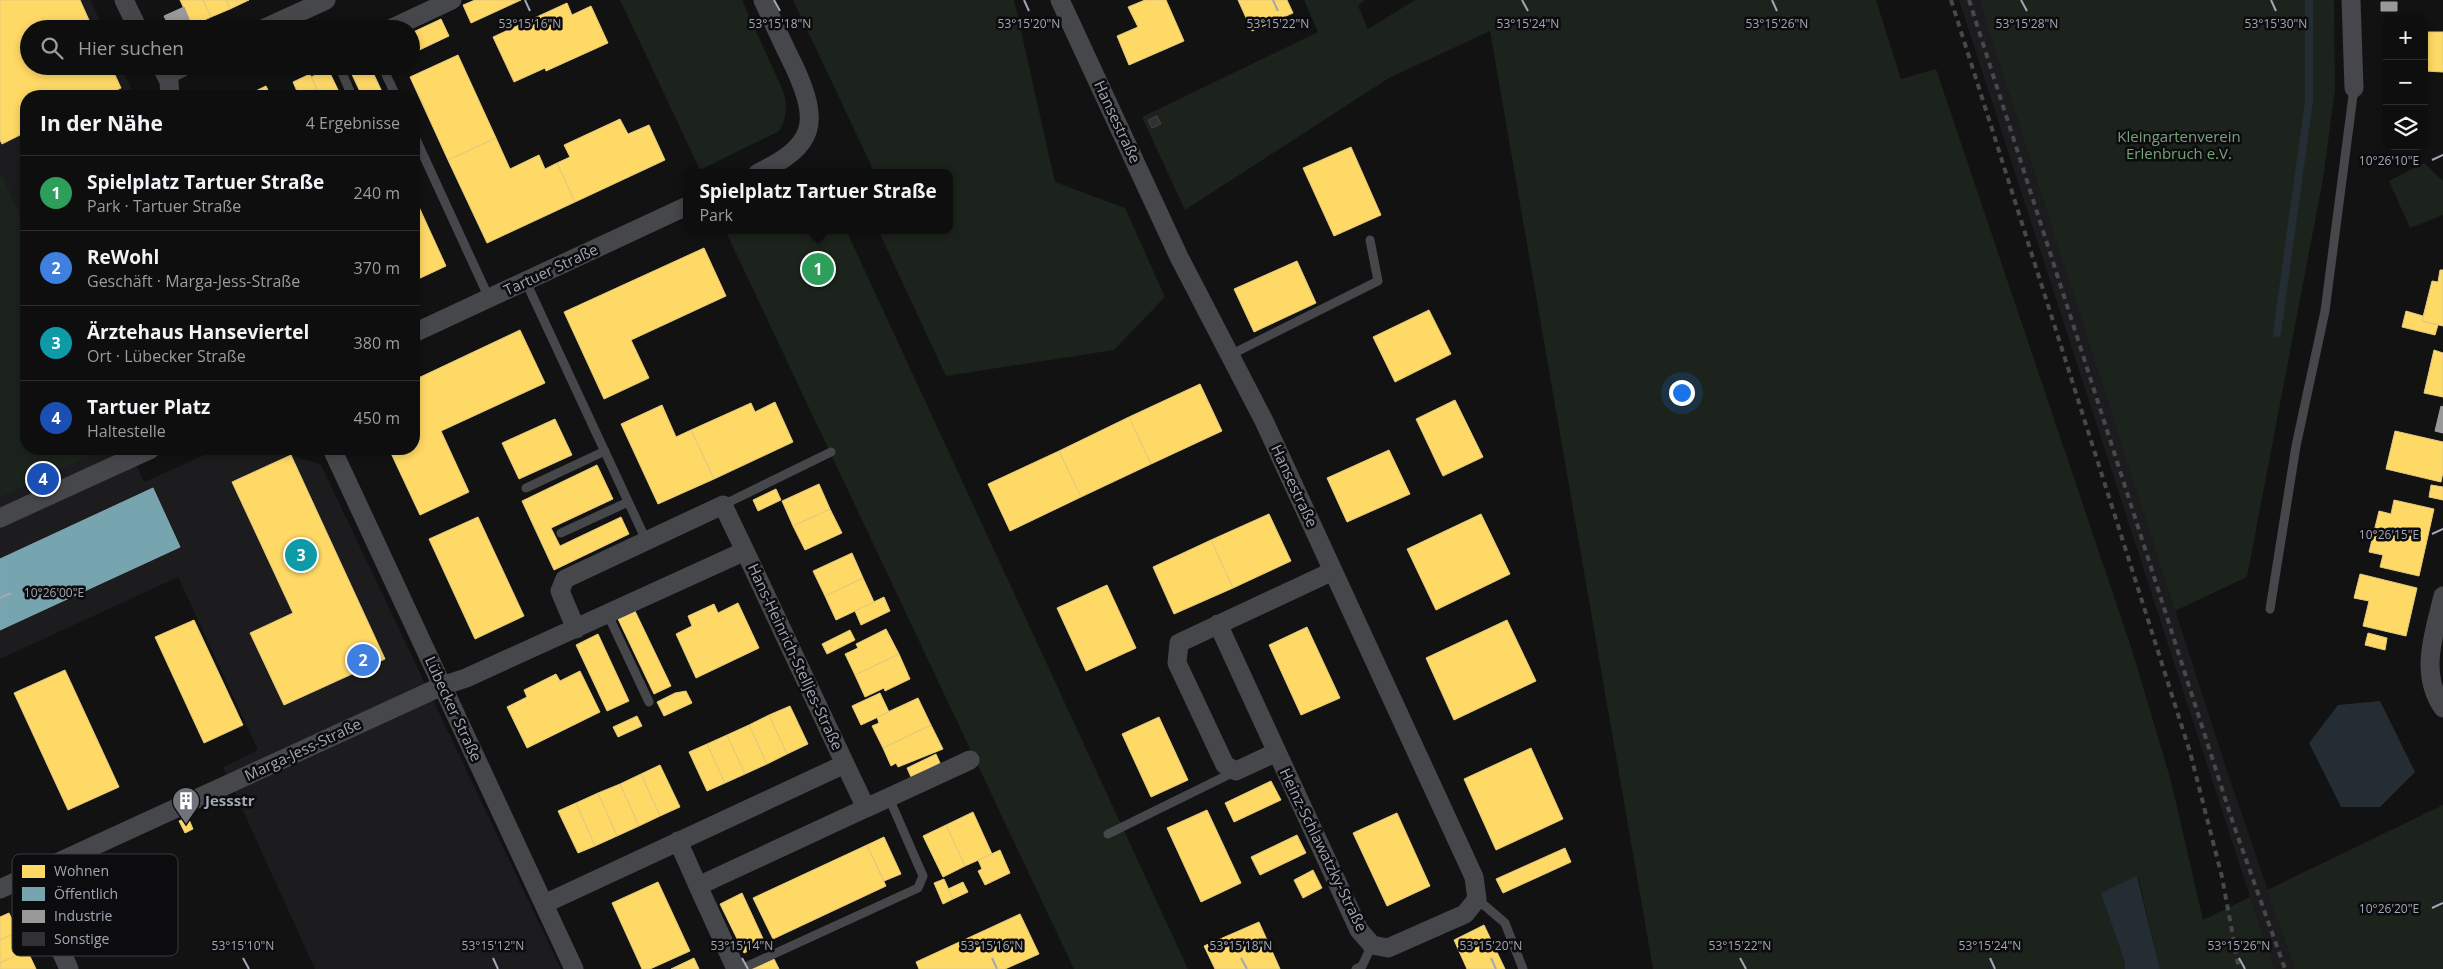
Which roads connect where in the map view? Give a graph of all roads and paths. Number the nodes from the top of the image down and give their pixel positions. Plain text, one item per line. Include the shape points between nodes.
1 (124, 0) edge
2 (326, 0) edge
3 (452, 0) edge
4 (763, 0) edge
5 (1060, 0) edge
6 (2351, 0) edge
7 (134, 20) edge
8 (299, 20) edge
9 (409, 20) edge
10 (165, 75) edge
11 (342, 75) edge
12 (386, 75) edge
13 (2354, 88) joint
14 (169, 90) edge
15 (349, 90) edge
16 (393, 90) edge
17 (420, 147) edge
18 (766, 169) edge
19 (683, 208) edge
20 (1370, 240) dead end
21 (526, 282) junction
22 (489, 298) junction
23 (420, 329) edge
24 (1230, 356) junction
25 (605, 451) junction
26 (831, 452) dead end
27 (138, 455) edge
28 (335, 455) edge
29 (526, 488) dead end
30 (628, 502) junction
31 (723, 504) junction
32 (0, 518) edge
33 (561, 533) dead end
34 (646, 540) junction
35 (745, 551) junction
36 (1333, 571) junction
37 (2443, 596) edge
38 (2270, 609) dead end
39 (608, 614) junction
40 (1218, 624) junction
41 (576, 629) junction
42 (442, 686) junction
43 (649, 702) dead end
44 (2443, 708) edge
45 (1277, 752) junction
46 (970, 760) dead end
47 (845, 764) junction
48 (1236, 771) junction
49 (889, 798) junction
50 (866, 808) junction
51 (1108, 834) dead end
52 (678, 841) junction
53 (76, 854) edge
54 (12, 883) edge
55 (698, 886) junction
56 (0, 889) edge
57 (1477, 899) junction
58 (544, 904) junction
59 (1372, 945) junction
60 (63, 956) edge
61 (69, 969) edge
62 (574, 969) edge
63 (736, 969) edge
64 (742, 969) edge
65 (1356, 969) edge
66 (1523, 969) edge

1 - 7 street
2 - 8 street
3 - 9 street
4 - 18 street via 802,84 810,113 807,132 796,149
5 - 24 street, Hansestraße
6 - 13 street
10 - 14 street
11 - 15 lane
12 - 16 lane
13 - 38 lane via 2325,311 2296,446
17 - 22 lane
19 - 21 street, Tartuer Straße
20 - 24 lane via 1378,281
21 - 22 street, Tartuer Straße
21 - 25 lane
22 - 23 street, Tartuer Straße
24 - 36 street, Hansestraße via 1264,421
25 - 29 lane
25 - 30 lane
26 - 31 lane
27 - 32 street
28 - 42 street, Lübecker Straße
30 - 33 lane
30 - 34 lane
31 - 34 street
31 - 35 street, Hans-Heinrich-Stelljes-Straße
34 - 41 street via 565,578 560,591
35 - 39 street, Hans-Heinrich-Stelljes-Straße
35 - 47 street, Hans-Heinrich-Stelljes-Straße
36 - 40 street
36 - 57 street, Hansestraße via 1474,877
37 - 44 street via 2429,658 2430,678
39 - 41 street, Hans-Heinrich-Stelljes-Straße
39 - 43 lane
40 - 45 street, Heinz-Schlawatzky-Straße
40 - 48 street via 1179,643 1177,663 1226,765
41 - 42 street, Hans-Heinrich-Stelljes-Straße
42 - 53 street, Marga-Jess-Straße
42 - 58 street, Lübecker Straße
45 - 48 street, Heinz-Schlawatzky-Straße
45 - 59 street, Heinz-Schlawatzky-Straße via 1359,930
46 - 49 street
47 - 50 street, Hans-Heinrich-Stelljes-Straße
47 - 52 street, Hans-Heinrich-Stelljes-Straße
48 - 51 lane
49 - 50 street
49 - 64 lane via 923,876 918,888
50 - 55 street
52 - 55 street
52 - 58 street, Hans-Heinrich-Stelljes-Straße
54 - 56 street, Marga-Jess-Straße
55 - 63 street
57 - 59 street, Heinz-Schlawatzky-Straße via 1465,914 1388,948
57 - 66 lane via 1505,923
58 - 62 street, Lübecker Straße
59 - 65 lane, Heinz-Schlawatzky-Straße via 1362,966
60 - 61 street

